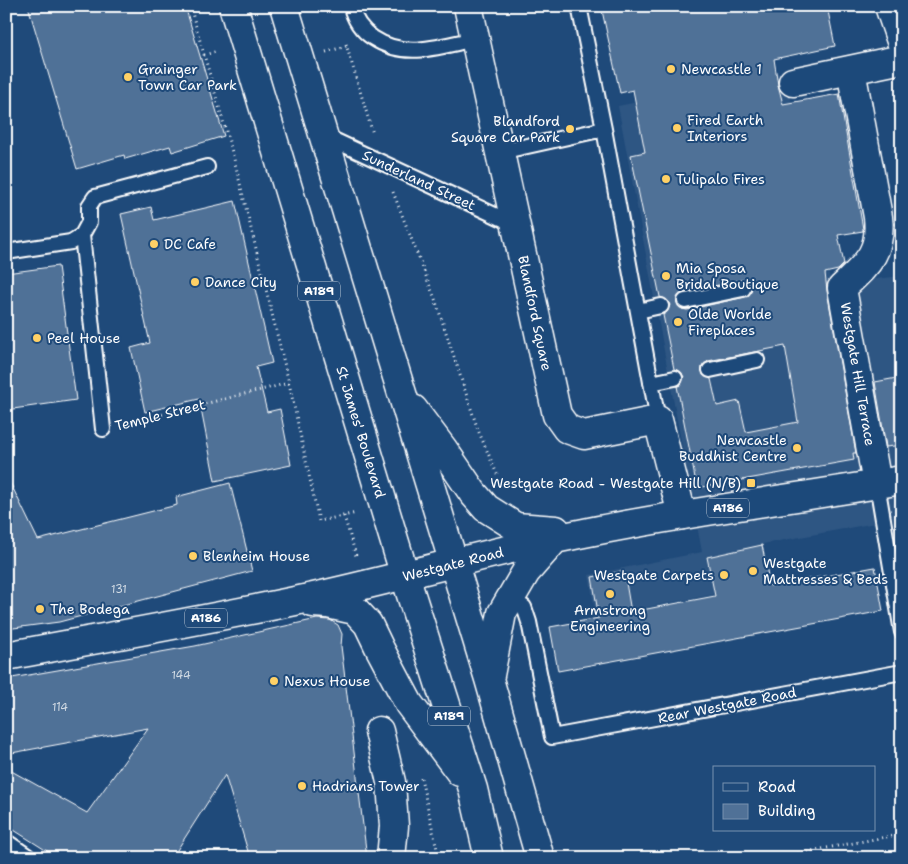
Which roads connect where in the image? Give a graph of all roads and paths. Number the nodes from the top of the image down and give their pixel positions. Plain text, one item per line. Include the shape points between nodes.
1 (190, 6) edge
2 (233, 6) edge
3 (284, 6) edge
4 (351, 6) edge
5 (468, 6) edge
6 (579, 6) edge
7 (889, 6) edge
8 (344, 38) dead end
9 (475, 39) junction
10 (902, 44) edge
11 (902, 59) edge
12 (851, 70) junction
13 (793, 82) dead end
14 (604, 129) junction
15 (323, 135) junction
16 (500, 152) junction
17 (381, 162) junction
18 (207, 167) dead end
19 (516, 225) junction
20 (82, 235) junction
21 (6, 252) edge
22 (743, 289) dead end
23 (685, 301) dead end
24 (661, 306) dead end
25 (638, 311) junction
26 (757, 360) dead end
27 (710, 370) dead end
28 (675, 378) dead end
29 (289, 383) junction
30 (651, 383) junction
31 (401, 394) junction
32 (658, 420) junction
33 (103, 429) joint
34 (501, 479) dead end
35 (890, 482) edge
36 (384, 508) junction
37 (682, 515) junction
38 (589, 532) junction
39 (555, 539) junction
40 (453, 563) junction
41 (405, 576) junction
42 (510, 600) junction
43 (295, 601) junction
44 (902, 632) edge
45 (6, 656) edge
46 (902, 672) edge
47 (489, 679) junction
48 (379, 730) dead end
49 (473, 789) junction
50 (902, 834) edge
51 (6, 845) edge
52 (24, 858) edge
53 (391, 858) edge
54 (489, 858) edge
55 (540, 858) edge
56 (773, 858) edge

1 - 29 path via 234,159
2 - 36 main road, St James' Boulevard / A189
3 - 15 main road
4 - 9 lane via 353,15 366,33 384,46 423,50
5 - 9 main road, Blandford Square
6 - 14 lane
7 - 10 main road
8 - 17 path
9 - 16 main road, Blandford Square
11 - 12 main road
12 - 13 main road
12 - 35 main road, Westgate Hill Terrace via 880,233 876,250 842,288
14 - 16 lane
14 - 25 lane
15 - 17 lane, Sunderland Street
15 - 31 main road
16 - 19 main road, Blandford Square
17 - 19 lane, Sunderland Street
17 - 34 path via 435,299 478,430
18 - 20 lane via 95,197 89,206 89,222
19 - 32 main road, Blandford Square via 557,415 567,429 584,435
20 - 21 lane via 71,242
20 - 33 lane, Temple Street
22 - 23 lane
24 - 25 lane
25 - 30 lane
26 - 27 lane
28 - 30 lane
29 - 33 path, Temple Street
29 - 36 path via 319,521
30 - 32 lane
31 - 38 main road via 486,508 516,527
31 - 40 main road
32 - 37 main road
35 - 37 main road, Westgate Road / A186
35 - 44 lane
36 - 41 main road, St James' Boulevard / A189
37 - 38 main road, Westgate Road / A186
38 - 39 main road, Westgate Road / A186
39 - 40 main road, Westgate Road / A186
39 - 42 main road via 526,572
40 - 41 main road, Westgate Road / A186
40 - 47 main road
41 - 43 main road, Westgate Road / A186
41 - 49 main road, St James' Boulevard / A189
42 - 46 lane, Rear Westgate Road via 524,607 529,622 552,737
42 - 47 main road via 502,613
43 - 45 main road, Westgate Road / A186
43 - 49 main road via 355,610 368,624 409,704
47 - 55 main road
48 - 53 main road via 391,782 394,826
49 - 54 main road, St James' Boulevard / A189
50 - 56 path
51 - 52 street

